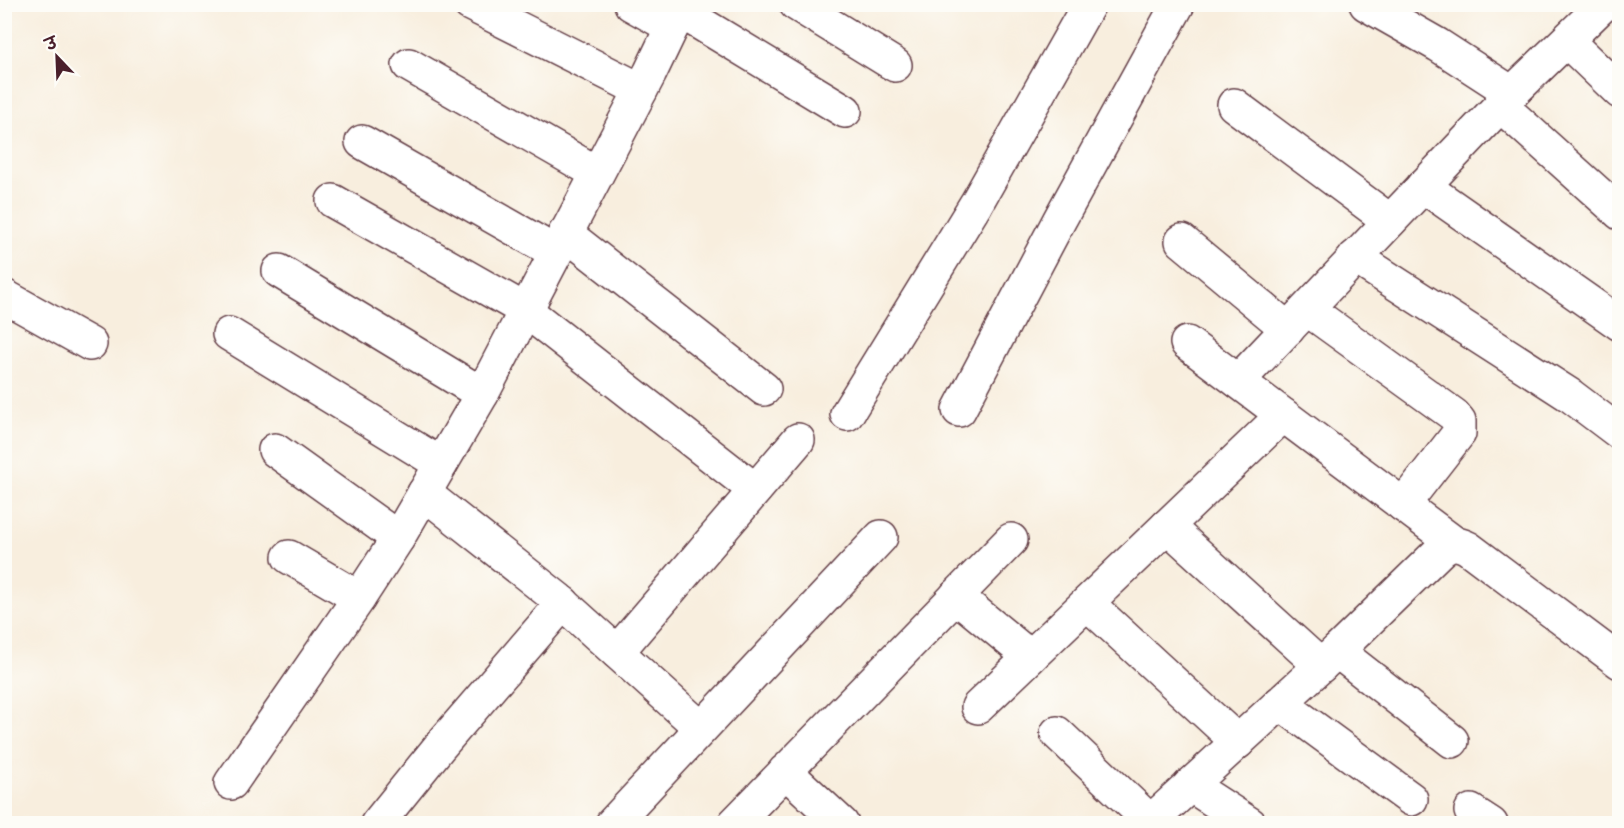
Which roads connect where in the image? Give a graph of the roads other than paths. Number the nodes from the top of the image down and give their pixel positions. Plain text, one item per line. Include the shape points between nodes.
1 (470, 4) edge
2 (631, 4) edge
3 (796, 4) edge
4 (1089, 4) edge
5 (1178, 4) edge
6 (1366, 4) edge
7 (1604, 4) edge
8 (678, 14) edge
9 (1567, 40) junction
10 (409, 65) dead end
11 (896, 65) dead end
12 (640, 90) junction
13 (1620, 92) edge
14 (1506, 99) junction
15 (1234, 105) dead end
16 (845, 111) dead end
17 (362, 142) dead end
18 (597, 173) junction
19 (1423, 186) junction
20 (333, 201) dead end
21 (1620, 213) edge
22 (1390, 221) junction
23 (1182, 241) dead end
24 (560, 243) junction
25 (1355, 257) junction
26 (279, 271) dead end
27 (4, 296) edge
28 (525, 310) junction
29 (1614, 311) edge
30 (1297, 319) junction
31 (230, 333) dead end
32 (1187, 343) dead end
33 (90, 344) dead end
34 (1238, 381) junction
35 (764, 389) dead end
36 (482, 394) junction
37 (959, 410) dead end
38 (847, 414) dead end
39 (1283, 415) junction
40 (1620, 433) edge
41 (798, 440) dead end
42 (274, 450) dead end
43 (441, 464) junction
44 (755, 490) junction
45 (424, 493) junction
46 (1403, 505) junction
47 (1167, 526) junction
48 (881, 537) dead end
49 (398, 538) junction
50 (1011, 540) dead end
51 (1454, 543) junction
52 (289, 557) dead end
53 (956, 596) junction
54 (359, 598) junction
55 (563, 603) junction
56 (1087, 603) junction
57 (617, 652) junction
58 (1030, 657) junction
59 (1329, 659) junction
60 (1620, 662) edge
61 (1280, 703) junction
62 (978, 707) dead end
63 (701, 728) junction
64 (1057, 733) dead end
65 (1452, 741) dead end
66 (1238, 742) junction
67 (785, 771) junction
68 (231, 783) dead end
69 (1190, 785) junction
70 (1411, 799) dead end
71 (1149, 822) edge
72 (378, 824) edge
73 (612, 824) edge
74 (734, 824) edge
75 (842, 824) edge
76 (1250, 824) edge

1 - 12 street
2 - 8 street
3 - 11 street
4 - 38 street via 976,204
5 - 37 street
6 - 14 street via 1438,45
7 - 9 street
8 - 12 street
8 - 16 street
9 - 13 street
9 - 14 street
10 - 18 street
12 - 18 street
14 - 19 street
14 - 21 street
15 - 22 street
17 - 24 street
18 - 24 street
19 - 22 street
19 - 29 street
20 - 28 street
22 - 25 street
23 - 30 street
24 - 28 street
24 - 35 street
25 - 30 street
25 - 40 street via 1571,396
26 - 36 street
27 - 33 street
28 - 36 street
28 - 44 street
30 - 34 street
30 - 46 street via 1460,421 1460,433
31 - 43 street
32 - 34 street
34 - 39 street
36 - 43 street
39 - 46 street
39 - 47 street
41 - 44 street
42 - 49 street
43 - 45 street
44 - 57 street
45 - 49 street
45 - 55 street
46 - 51 street
47 - 56 street
47 - 59 street
48 - 63 street
49 - 54 street
50 - 53 street
51 - 59 street via 1442,549
51 - 60 street via 1468,548
52 - 54 street
53 - 58 street
53 - 67 street
54 - 68 street
55 - 57 street
55 - 72 street
56 - 58 street
56 - 66 street
57 - 63 street
58 - 62 street
59 - 61 street
59 - 65 street
61 - 66 street
61 - 70 street
63 - 73 street
64 - 71 street
66 - 69 street
67 - 74 street
67 - 75 street
69 - 71 street
69 - 76 street

